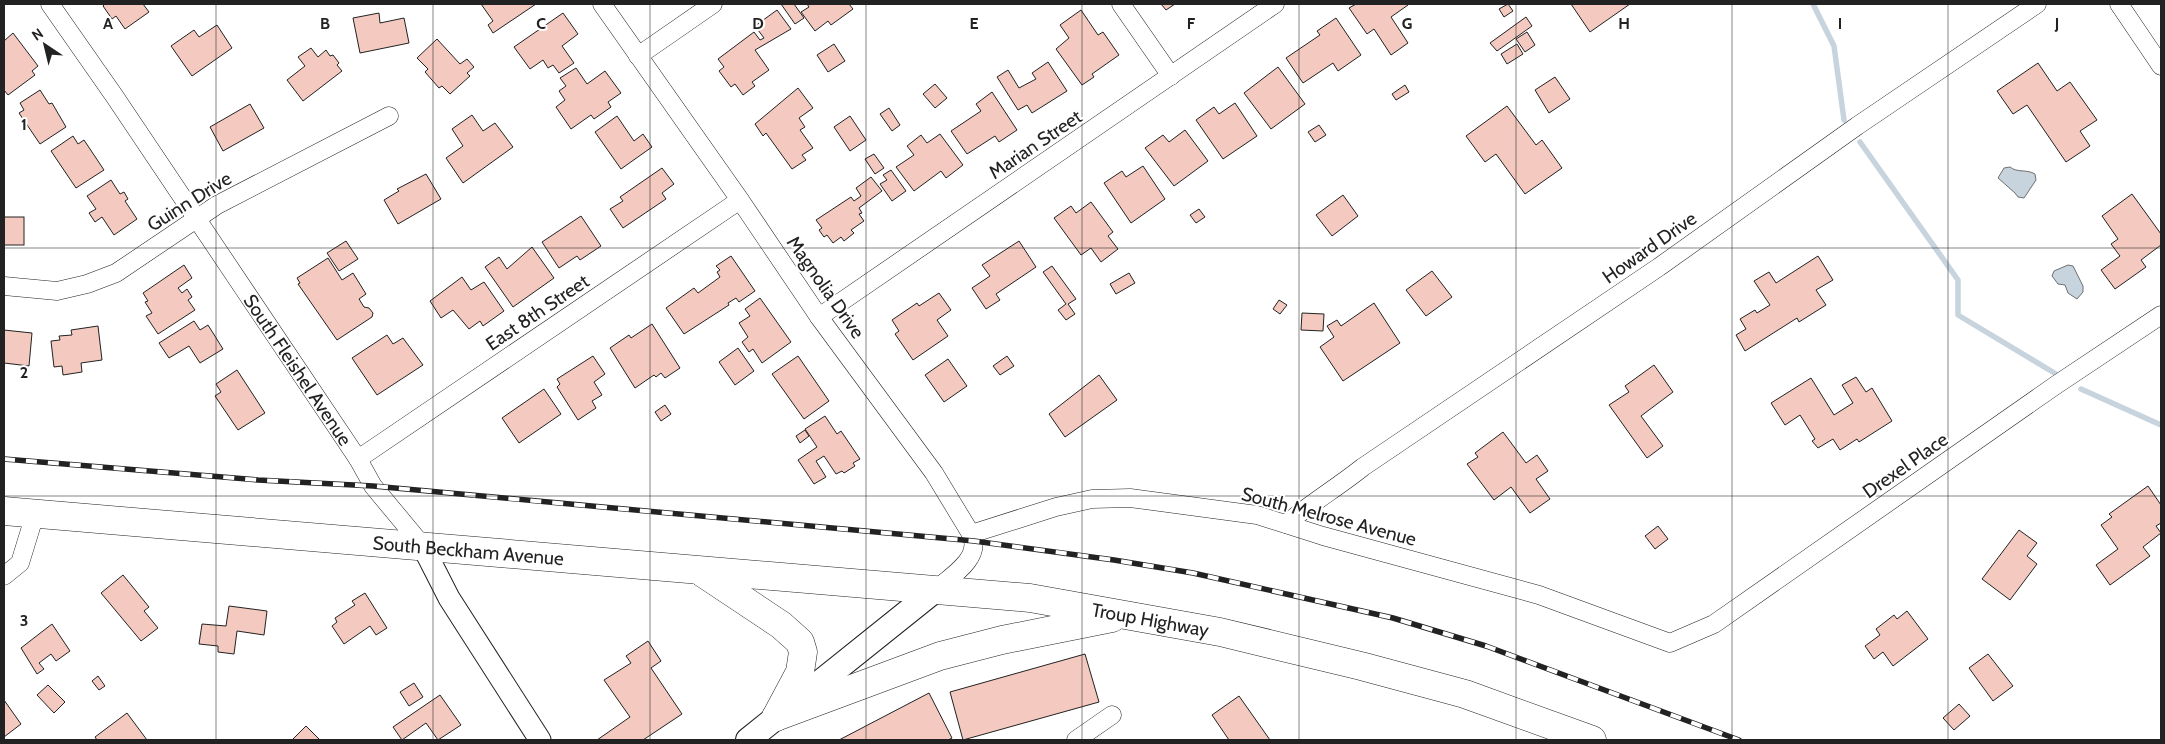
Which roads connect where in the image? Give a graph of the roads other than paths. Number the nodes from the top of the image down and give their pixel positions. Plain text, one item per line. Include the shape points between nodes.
1 (50, 4) edge
2 (602, 4) edge
3 (713, 4) edge
4 (1121, 4) edge
5 (1275, 4) edge
6 (2037, 4) edge
7 (2118, 4) edge
8 (638, 56) junction
9 (2161, 66) edge
10 (1171, 76) junction
11 (389, 116) dead end
12 (740, 200) junction
13 (196, 218) junction
14 (4, 286) edge
15 (2161, 315) edge
16 (819, 317) junction
17 (358, 459) junction
18 (4, 511) edge
19 (35, 514) junction
20 (1286, 524) junction
21 (971, 534) junction
22 (422, 545) junction
23 (700, 571) junction
24 (4, 576) edge
25 (934, 592) junction
26 (1126, 616) junction
27 (1670, 643) joint
28 (1112, 715) dead end
29 (776, 717) junction
30 (540, 740) edge
31 (748, 740) edge
32 (1076, 740) edge
33 (1592, 740) edge

1 - 13 street, South Fleishel Avenue
2 - 8 street, Magnolia Drive
3 - 8 street
4 - 10 street
5 - 10 street, Marian Street
6 - 20 street, Howard Drive via 1857,126 1659,267 1363,467
7 - 9 street
8 - 12 street, Magnolia Drive
10 - 16 street, Marian Street
11 - 13 street, Guinn Drive
12 - 16 street, Magnolia Drive
12 - 17 street, East 8th Street
13 - 14 street, Guinn Drive via 116,272 87,284 58,291
13 - 17 street, South Fleishel Avenue
15 - 27 street, Drexel Place via 1714,624
16 - 21 street, Magnolia Drive via 934,473
17 - 22 street, South Fleishel Avenue via 373,486
18 - 19 main road, South Beckham Avenue
19 - 22 main road, South Beckham Avenue
19 - 24 street via 20,563
20 - 21 street, South Melrose Avenue via 1247,514 1130,498 1056,507
20 - 27 street, South Melrose Avenue via 1540,595
21 - 25 street via 974,552
22 - 23 main road, South Beckham Avenue
22 - 30 street, South Fleishel Avenue via 450,598
23 - 25 main road, South Beckham Avenue
23 - 29 main road via 781,625 800,642 803,652 800,672
25 - 26 main road, Troup Highway via 1030,598
25 - 29 main road
26 - 29 main road via 1002,640 940,656
26 - 33 main road, Troup Highway via 1220,632 1361,666 1465,694
28 - 32 street
29 - 31 main road

